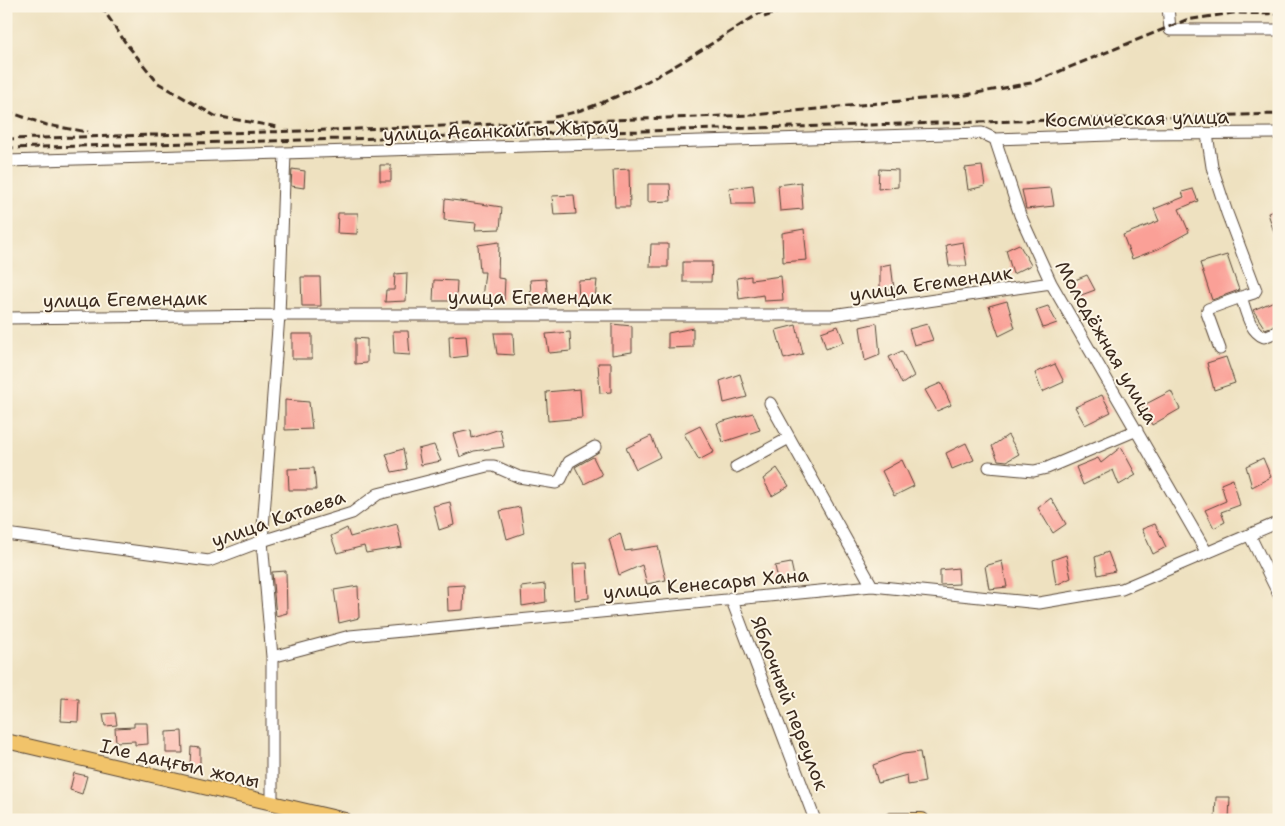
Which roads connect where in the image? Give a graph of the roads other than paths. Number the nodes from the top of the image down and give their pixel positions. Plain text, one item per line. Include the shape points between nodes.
1 (1168, 6) edge
2 (1279, 30) edge
3 (1279, 133) edge
4 (1207, 134) junction
5 (995, 138) junction
6 (285, 154) junction
7 (6, 161) edge
8 (1051, 283) junction
9 (1241, 297) junction
10 (279, 315) junction
11 (6, 318) edge
12 (1279, 331) edge
13 (1220, 349) dead end
14 (770, 403) dead end
15 (1137, 430) junction
16 (789, 438) junction
17 (596, 447) dead end
18 (736, 466) dead end
19 (989, 468) dead end
20 (1279, 522) edge
21 (6, 534) edge
22 (1250, 536) junction
23 (262, 541) junction
24 (1208, 554) junction
25 (872, 586) junction
26 (1279, 595) edge
27 (731, 598) junction
28 (272, 657) junction
29 (6, 741) edge
30 (272, 804) junction
31 (345, 820) edge
32 (815, 820) edge
33 (891, 820) edge
34 (922, 820) edge

1 - 2 street via 1170,30
3 - 4 street, Космическая улица
4 - 5 street, Космическая улица
4 - 9 street via 1212,167 1226,213 1256,290
5 - 6 street, улица Асанкайгы Жырау via 982,133
5 - 8 street, Молодёжная улица via 1020,215
6 - 7 street, улица Асанкайгы Жырау
6 - 10 street
8 - 10 street, улица Егемендик via 832,315
8 - 15 street, Молодёжная улица
9 - 12 street via 1252,327 1258,334 1264,337
9 - 13 street via 1208,309
10 - 11 street, улица Егемендик
10 - 23 street
14 - 16 street
15 - 19 street via 1047,468 1034,471
15 - 24 street, Молодёжная улица
16 - 18 street
16 - 25 street
17 - 23 street, улица Катаева via 569,462 562,479 556,483 519,477 494,466 486,466 378,494 352,513
20 - 22 street, улица Кенесары Хана
21 - 23 street, улица Катаева via 209,561
22 - 24 street, улица Кенесары Хана
22 - 26 street
23 - 28 street
24 - 25 street, улица Кенесары Хана via 1122,589 1039,603
25 - 27 street, улица Кенесары Хана
27 - 28 street, улица Кенесары Хана via 350,636
27 - 32 street, Яблочный переулок
28 - 30 street
29 - 30 main road, Іле даңғыл жолы
30 - 31 main road, Іле даңғыл жолы
33 - 34 main road

